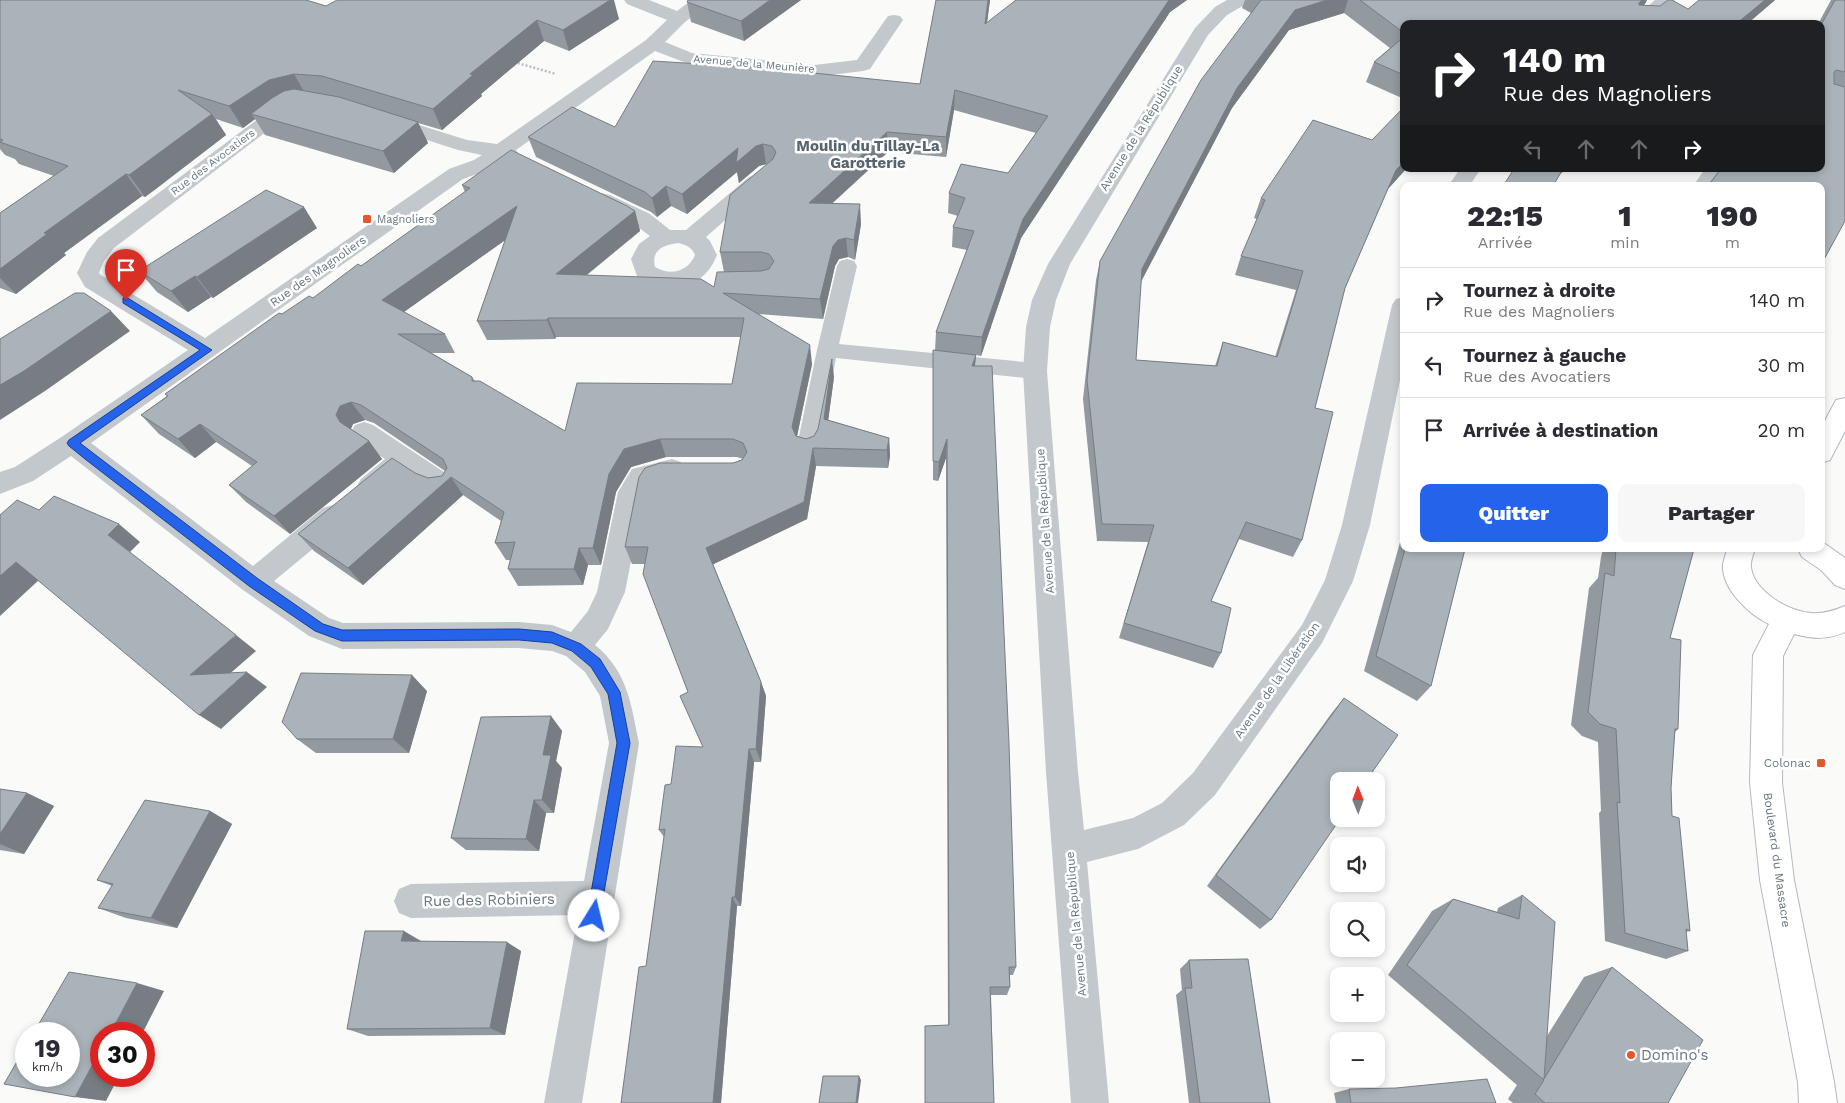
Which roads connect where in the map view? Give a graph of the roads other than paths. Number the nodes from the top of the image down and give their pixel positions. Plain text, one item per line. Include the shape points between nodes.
1 (633, 0) edge
2 (704, 0) edge
3 (1240, 0) edge
4 (1666, 0) edge
5 (679, 18) junction
6 (894, 20) dead end
7 (1642, 20) edge
8 (653, 44) junction
9 (313, 103) edge
10 (371, 116) edge
11 (501, 151) junction
12 (526, 164) edge
13 (1469, 172) edge
14 (767, 173) edge
15 (1461, 182) edge
16 (589, 193) edge
17 (667, 238) junction
18 (691, 238) junction
19 (847, 266) dead end
20 (681, 278) junction
21 (715, 282) edge
22 (1400, 323) edge
23 (207, 350) junction
24 (827, 350) junction
25 (1035, 371) junction
26 (1845, 407) edge
27 (364, 432) dead end
28 (72, 443) junction
29 (1825, 445) edge
30 (808, 446) edge
31 (404, 459) junction
32 (693, 469) edge
33 (0, 483) edge
34 (444, 485) edge
35 (1740, 552) edge
36 (1817, 552) edge
37 (1845, 577) edge
38 (253, 582) junction
39 (1845, 619) edge
40 (1787, 620) junction
41 (576, 647) junction
42 (1070, 850) junction
43 (597, 898) junction
44 (411, 901) dead end
45 (563, 1103) edge
46 (1090, 1103) edge
47 (1818, 1103) edge

1 - 5 street
2 - 5 street, Rue des Magnoliers
3 - 25 street, Avenue de la République via 1220,11 1201,32 1068,245 1044,300
4 - 7 street
5 - 8 street, Rue des Magnoliers
6 - 8 street, Avenue de la Meunière via 863,65 814,71 690,58
8 - 11 street, Rue des Magnoliers
9 - 23 street, Rue des Avocatiers via 277,114 106,243 91,263 88,273 93,281
10 - 11 street via 465,146
11 - 12 street
11 - 23 street, Rue des Magnoliers via 481,165 456,174
13 - 15 street
14 - 18 street
16 - 17 street via 642,219
17 - 18 street
17 - 20 street via 645,251 642,265 649,274 659,278
18 - 20 street via 703,246 706,257 698,270
19 - 24 lane
20 - 21 street
22 - 42 street, Avenue de la Libération via 1356,525 1339,582 1312,634 1204,784 1173,814 1138,833
23 - 28 street, Rue des Magnoliers
24 - 25 lane
24 - 30 lane
25 - 42 street, Avenue de la République via 1061,762
26 - 29 main road
27 - 31 street
28 - 33 street, Rue des Magnoliers via 24,474
28 - 38 street
31 - 34 street
31 - 38 street
32 - 41 street via 666,469 641,476 631,492 611,592 598,620
35 - 40 main road via 1737,569 1744,585 1767,608
36 - 37 main road via 1832,562
38 - 41 street via 319,627 342,636 519,635 552,638
39 - 40 main road via 1823,627
40 - 47 main road, Boulevard du Massacre via 1768,655 1766,783 1777,880
41 - 43 street via 595,663 614,692 624,743
42 - 46 street, Avenue de la République
43 - 44 street, Rue des Robiniers
43 - 45 street

